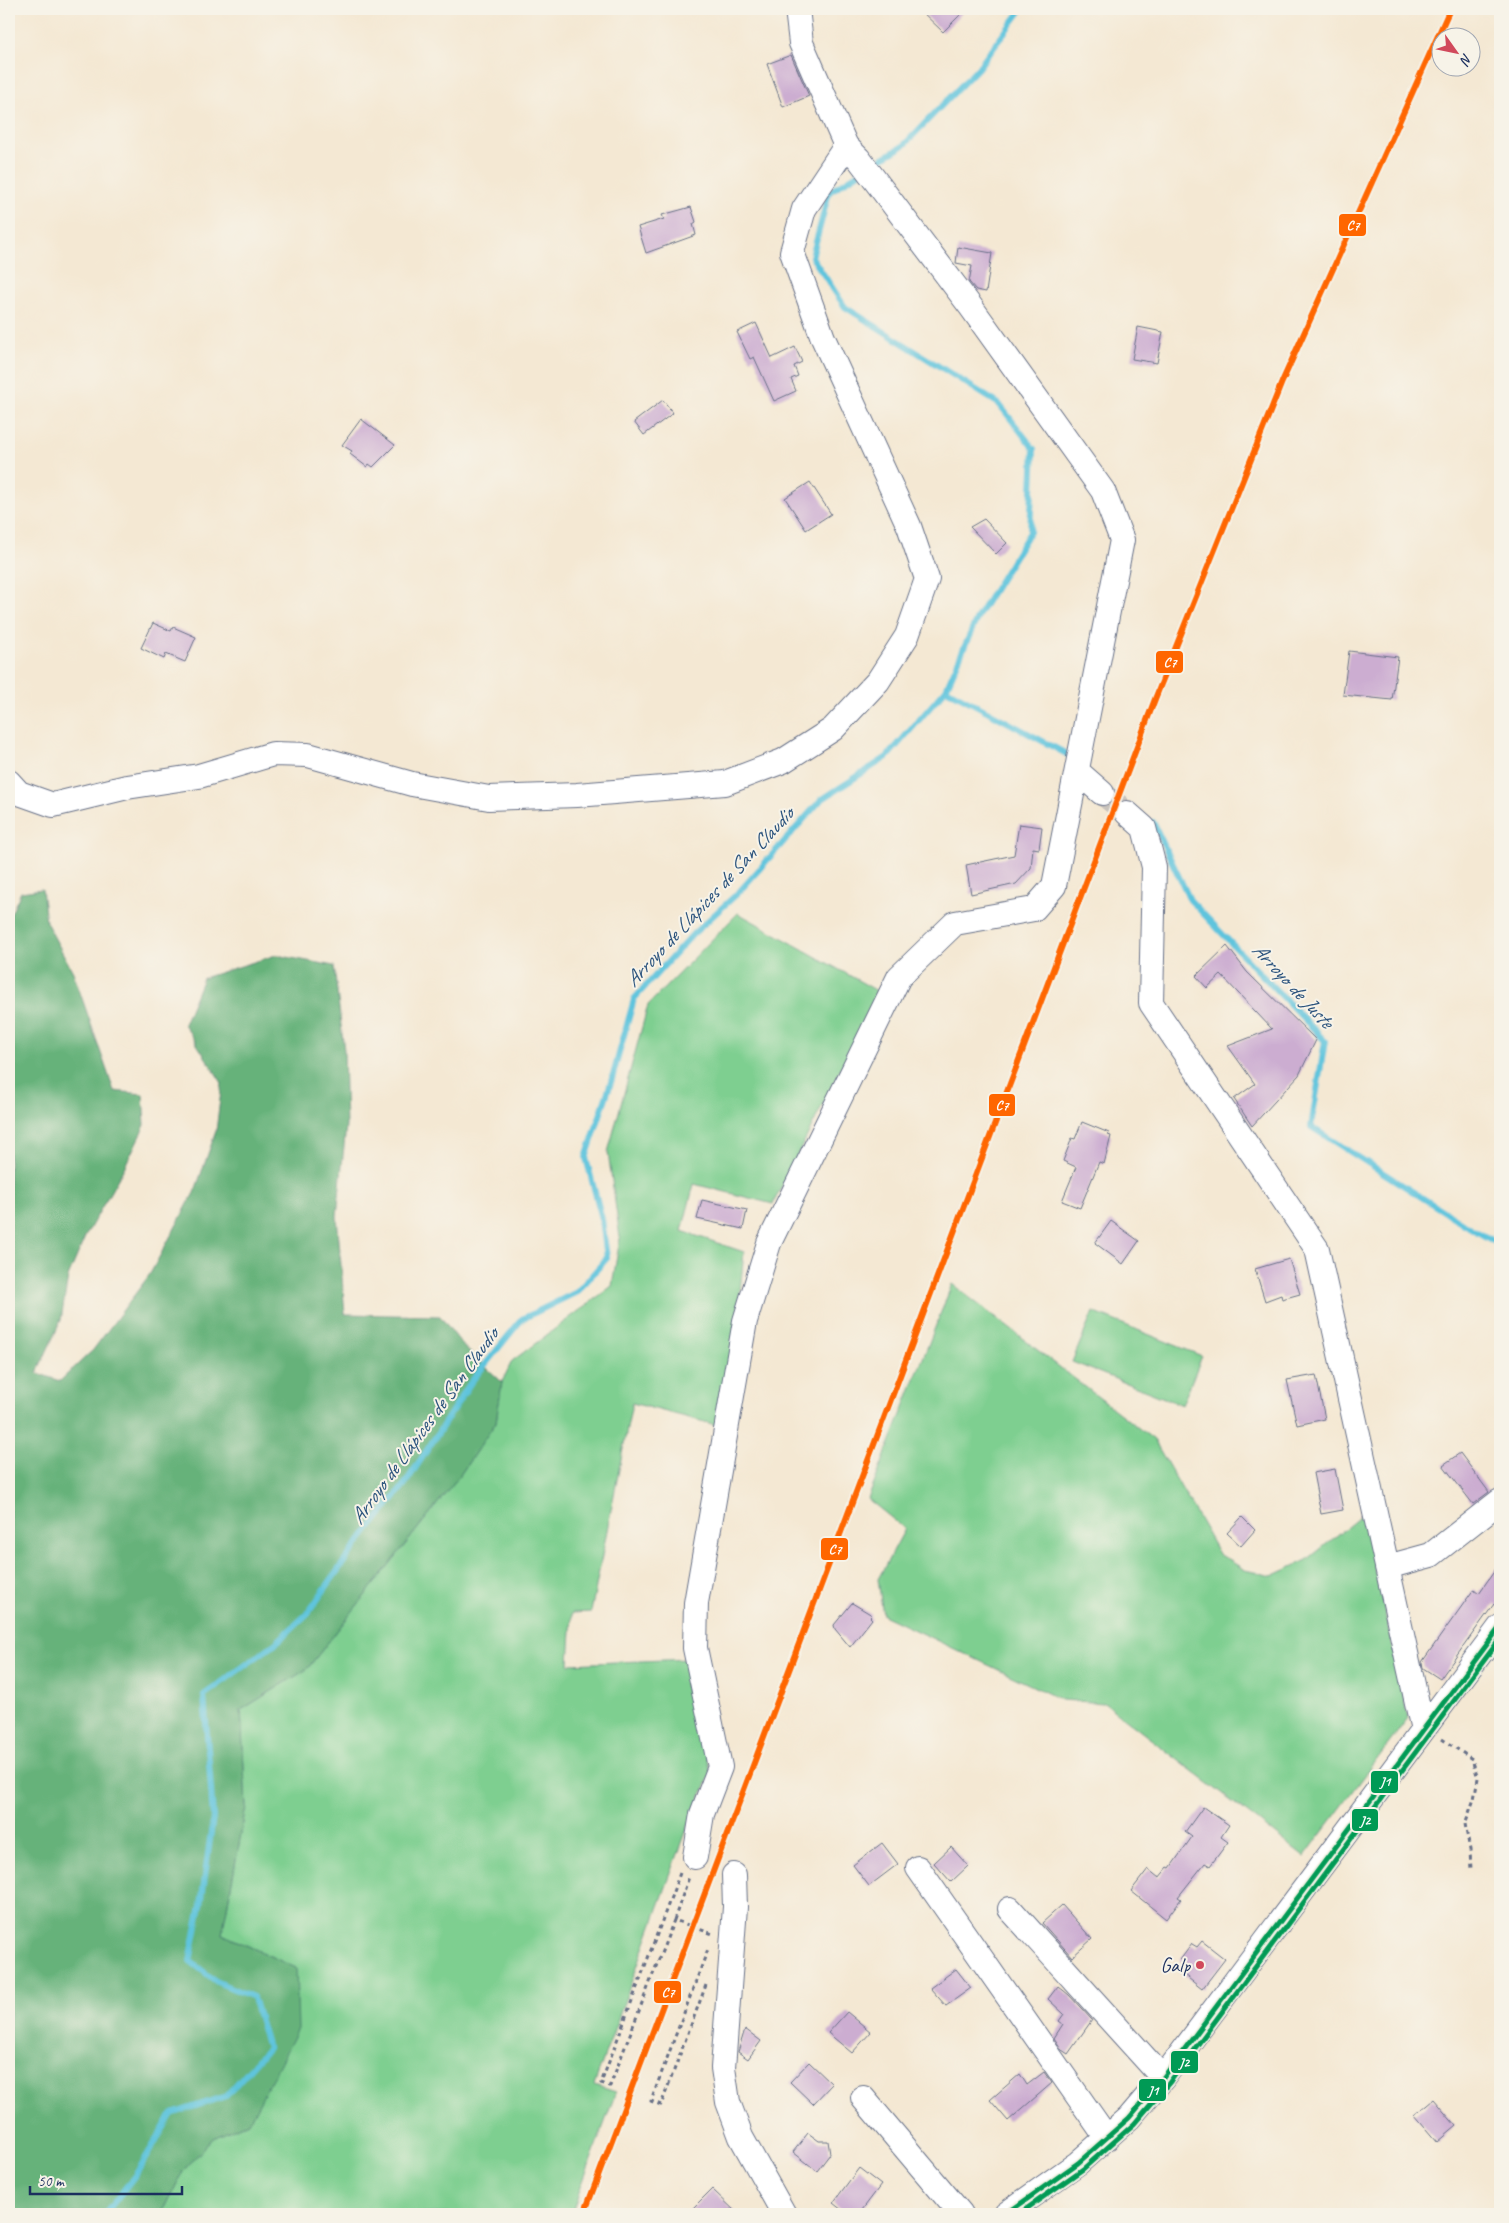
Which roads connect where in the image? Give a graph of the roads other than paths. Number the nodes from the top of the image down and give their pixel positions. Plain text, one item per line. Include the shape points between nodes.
1 (797, 9) edge
2 (852, 152) junction
3 (1078, 772) junction
4 (9, 782) edge
5 (1102, 793) tunnel mouth
6 (1127, 813) tunnel mouth
7 (1500, 1501) edge
8 (1387, 1567) junction
9 (1500, 1627) edge
10 (1423, 1730) junction
11 (688, 1863) road end
12 (918, 1868) dead end
13 (734, 1875) dead end
14 (1010, 1909) dead end
15 (1163, 2078) junction
16 (863, 2098) dead end
17 (1107, 2138) junction
18 (784, 2214) edge
19 (961, 2214) edge
20 (1006, 2214) edge

1 - 2 street via 801,43
2 - 3 street via 971,307 1103,491 1122,540
2 - 4 street via 804,209 792,252 822,338 909,526 928,579 907,636 878,681 834,729 783,761 724,783 577,795 489,798 412,784 308,755 282,754 199,776 127,787 52,806 19,793
3 - 5 street
3 - 11 street via 1054,886 1034,909 955,923 899,977 769,1243 745,1321 696,1603 696,1648 720,1767
6 - 8 street via 1144,828 1154,867 1151,1003 1317,1250
7 - 8 street via 1431,1555
8 - 10 street
9 - 10 street
10 - 15 street
12 - 17 street
13 - 18 street via 735,1907 723,2068 728,2102 741,2137
14 - 15 street
15 - 17 street
16 - 19 street
17 - 20 street via 1078,2163

